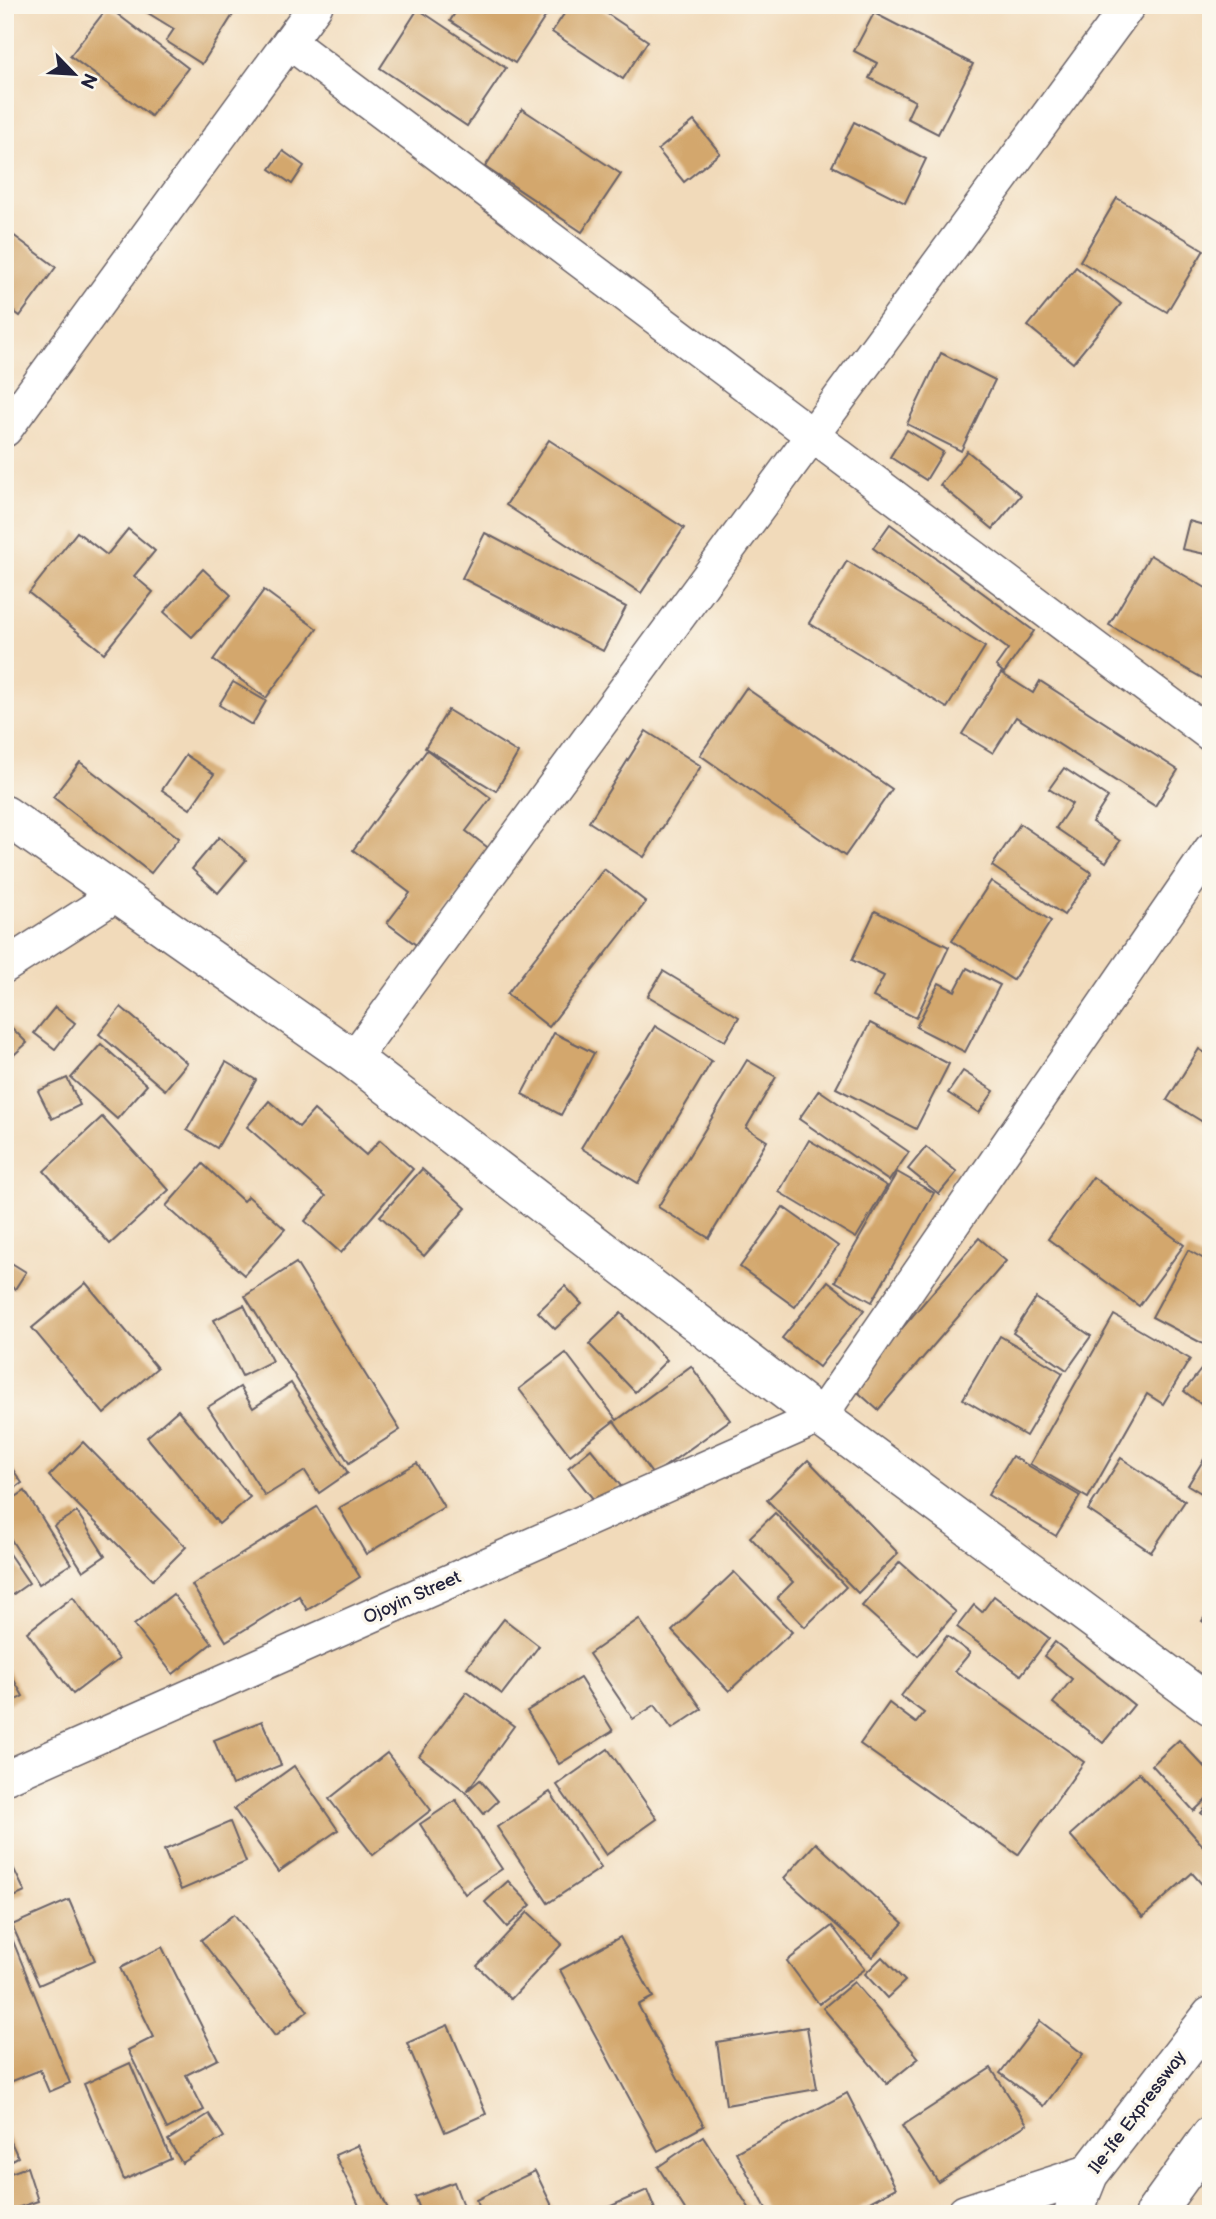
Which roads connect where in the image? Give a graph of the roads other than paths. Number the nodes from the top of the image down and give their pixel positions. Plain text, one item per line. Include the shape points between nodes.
1 (316, 5) edge
2 (1129, 5) edge
3 (289, 42) junction
4 (5, 430) edge
5 (811, 436) junction
6 (1211, 735) edge
7 (5, 815) edge
8 (1211, 849) edge
9 (119, 893) junction
10 (5, 966) edge
11 (353, 1059) junction
12 (820, 1417) junction
13 (1211, 1706) edge
14 (5, 1778) edge
15 (1211, 2016) edge
16 (1211, 2135) edge
17 (1089, 2174) junction
18 (966, 2214) edge
19 (1073, 2214) edge
20 (1154, 2214) edge

1 - 3 street
2 - 5 street
3 - 4 street
3 - 5 street
5 - 6 street
5 - 11 street
7 - 9 street
8 - 12 street
9 - 10 street
9 - 11 street
11 - 12 street
12 - 13 street
12 - 14 street, Ojoyin Street
15 - 17 street, Ile-Ife Expressway
16 - 20 street
17 - 18 street
17 - 19 street, Ile-Ife Expressway

